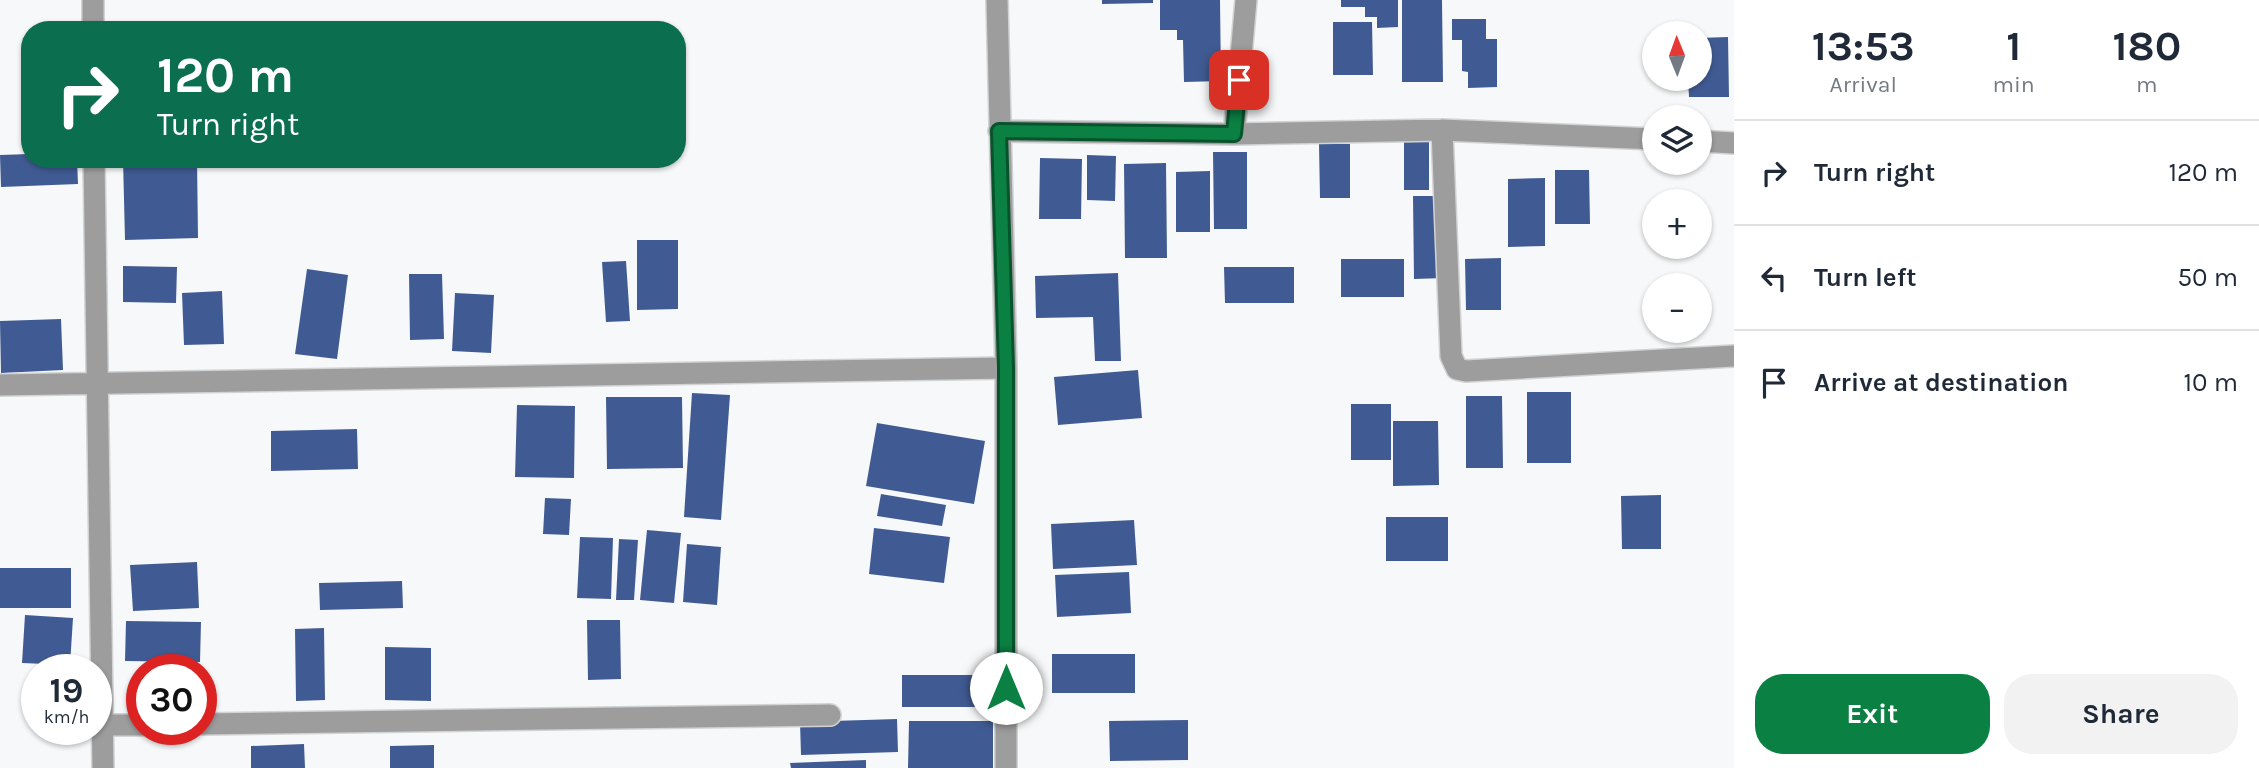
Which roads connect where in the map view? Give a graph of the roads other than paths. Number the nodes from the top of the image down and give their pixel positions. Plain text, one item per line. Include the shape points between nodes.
1 (93, 0) edge
2 (998, 0) edge
3 (1246, 0) edge
4 (93, 21) edge
5 (1442, 130) junction
6 (999, 131) junction
7 (1234, 134) junction
8 (1642, 138) edge
9 (1712, 142) edge
10 (1734, 143) edge
11 (94, 168) edge
12 (1734, 356) edge
13 (1006, 368) junction
14 (95, 382) junction
15 (0, 385) edge
16 (101, 654) edge
17 (830, 715) dead end
18 (217, 724) edge
19 (102, 745) edge
20 (103, 768) edge
21 (1006, 768) edge

1 - 4 street
2 - 6 street
3 - 7 street
5 - 7 street
5 - 8 street
5 - 12 street via 1451,356 1457,369
6 - 7 street
6 - 13 street
9 - 10 street
11 - 14 street
13 - 14 street
13 - 21 street
14 - 15 street
14 - 16 street
17 - 18 street
19 - 20 street

